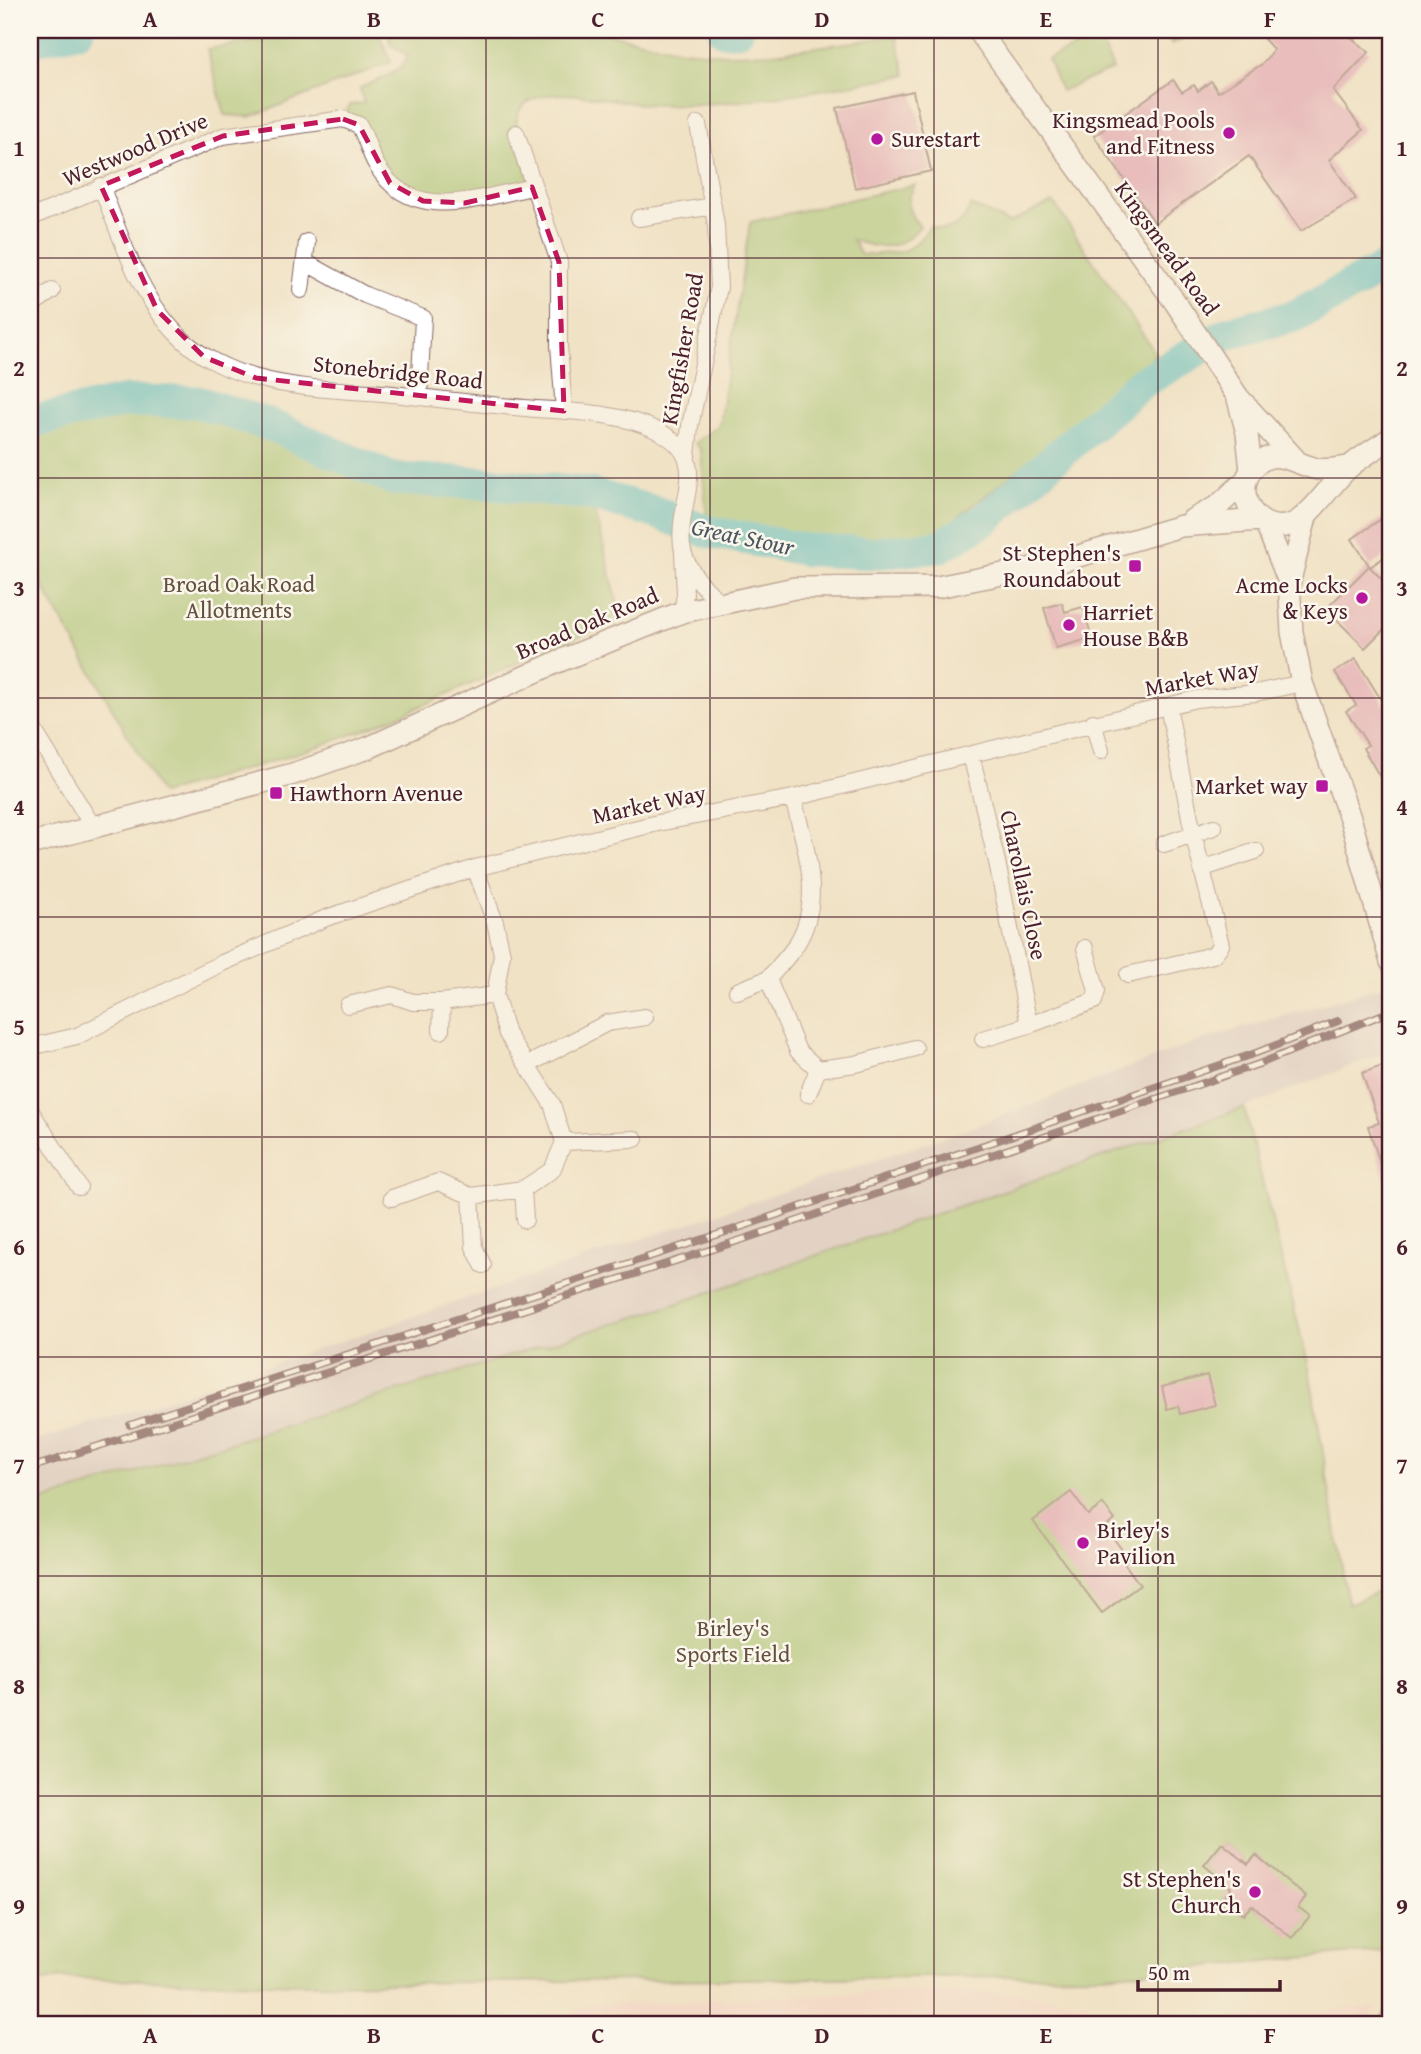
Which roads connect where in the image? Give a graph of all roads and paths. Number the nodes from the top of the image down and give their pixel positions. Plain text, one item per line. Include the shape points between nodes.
1 (978, 30) edge
2 (698, 124) dead end
3 (516, 133) dead end
4 (101, 187) junction
5 (532, 187) junction
6 (713, 206) junction
7 (30, 218) edge
8 (639, 218) dead end
9 (307, 242) dead end
10 (305, 262) junction
11 (301, 290) dead end
12 (52, 291) dead end
13 (30, 306) edge
14 (419, 397) junction
15 (1238, 397) junction
16 (564, 411) junction
17 (1391, 438) edge
18 (687, 457) junction
19 (1299, 462) junction
20 (1349, 467) junction
21 (1248, 476) junction
22 (1309, 510) junction
23 (1263, 522) junction
24 (1181, 526) junction
25 (683, 550) junction
26 (1289, 582) junction
27 (720, 602) junction
28 (682, 612) junction
29 (1302, 683) junction
30 (1168, 706) junction
31 (1093, 722) junction
32 (30, 724) edge
33 (1101, 751) dead end
34 (971, 755) junction
35 (793, 798) junction
36 (92, 825) junction
37 (1214, 827) dead end
38 (1193, 833) junction
39 (30, 844) edge
40 (1164, 844) dead end
41 (1256, 851) dead end
42 (475, 868) junction
43 (1204, 868) junction
44 (1085, 948) dead end
45 (1391, 962) edge
46 (1128, 975) dead end
47 (768, 979) junction
48 (737, 991) dead end
49 (495, 995) junction
50 (442, 1002) junction
51 (348, 1005) dead end
52 (645, 1017) dead end
53 (1030, 1025) junction
54 (441, 1031) dead end
55 (983, 1039) dead end
56 (30, 1047) edge
57 (915, 1048) dead end
58 (527, 1065) junction
59 (818, 1069) junction
60 (808, 1094) dead end
61 (30, 1110) edge
62 (635, 1139) dead end
63 (564, 1142) junction
64 (79, 1187) dead end
65 (523, 1189) junction
66 (471, 1196) junction
67 (392, 1198) dead end
68 (526, 1220) dead end
69 (483, 1265) dead end
70 (1391, 2012) edge
71 (1386, 2024) edge

1 - 15 street, Kingsmead Road
2 - 6 street, Kingfisher Road
3 - 5 street
4 - 5 street, Westwood Drive via 223,136 347,112 359,125 375,164 390,183 423,201 466,203
4 - 7 street, Westwood Drive
4 - 14 street, Stonebridge Road via 157,310 178,336 204,357 256,378
5 - 16 street via 559,262
6 - 8 street
6 - 18 street, Kingfisher Road via 719,287
9 - 10 street
10 - 11 street
10 - 14 street via 365,295 423,318
12 - 13 street
14 - 16 street, Stonebridge Road
15 - 19 street, Kingsmead Road
15 - 21 street, Kingsmead Road via 1247,433
16 - 18 street, Stonebridge Road via 645,425 677,444
17 - 20 street
18 - 25 street via 689,492
19 - 20 street via 1317,469
19 - 21 street via 1276,456 1257,464
19 - 22 street via 1314,484
20 - 22 street
21 - 23 street via 1245,498
21 - 24 street, Broad Oak Road via 1218,506
22 - 23 street via 1289,525
22 - 26 street
23 - 24 street, Broad Oak Road
23 - 26 street
24 - 27 street, Broad Oak Road via 1048,565 937,587 794,588
25 - 27 street via 703,587
25 - 28 street
26 - 29 street
27 - 28 street, Broad Oak Road
28 - 36 street, Broad Oak Road via 557,662 368,748 293,774
29 - 30 street, Market Way
29 - 45 street via 1352,821
30 - 31 street, Market Way
30 - 38 street
31 - 33 street
31 - 34 street, Market Way
32 - 36 street
34 - 35 street, Market Way
34 - 53 street, Charollais Close
35 - 42 street, Market Way via 658,823
35 - 47 street via 811,875 809,915 796,945
36 - 39 street, Broad Oak Road
37 - 38 street
38 - 40 street
38 - 43 street
41 - 43 street
42 - 49 street via 502,954
42 - 56 street, Market Way via 326,918 220,964 77,1036
43 - 46 street via 1221,944 1213,955
44 - 53 street, Charollais Close via 1097,991 1094,1001
47 - 48 street
47 - 59 street via 799,1051
49 - 50 street
49 - 58 street via 507,1034
50 - 51 street via 413,1002 392,995
50 - 54 street
52 - 58 street via 607,1023
53 - 55 street, Charollais Close
57 - 59 street
58 - 63 street via 552,1104
59 - 60 street
61 - 64 street
62 - 63 street
63 - 65 street via 552,1170
65 - 66 street
65 - 68 street
66 - 67 street via 439,1182
66 - 69 street via 474,1247
70 - 71 street

